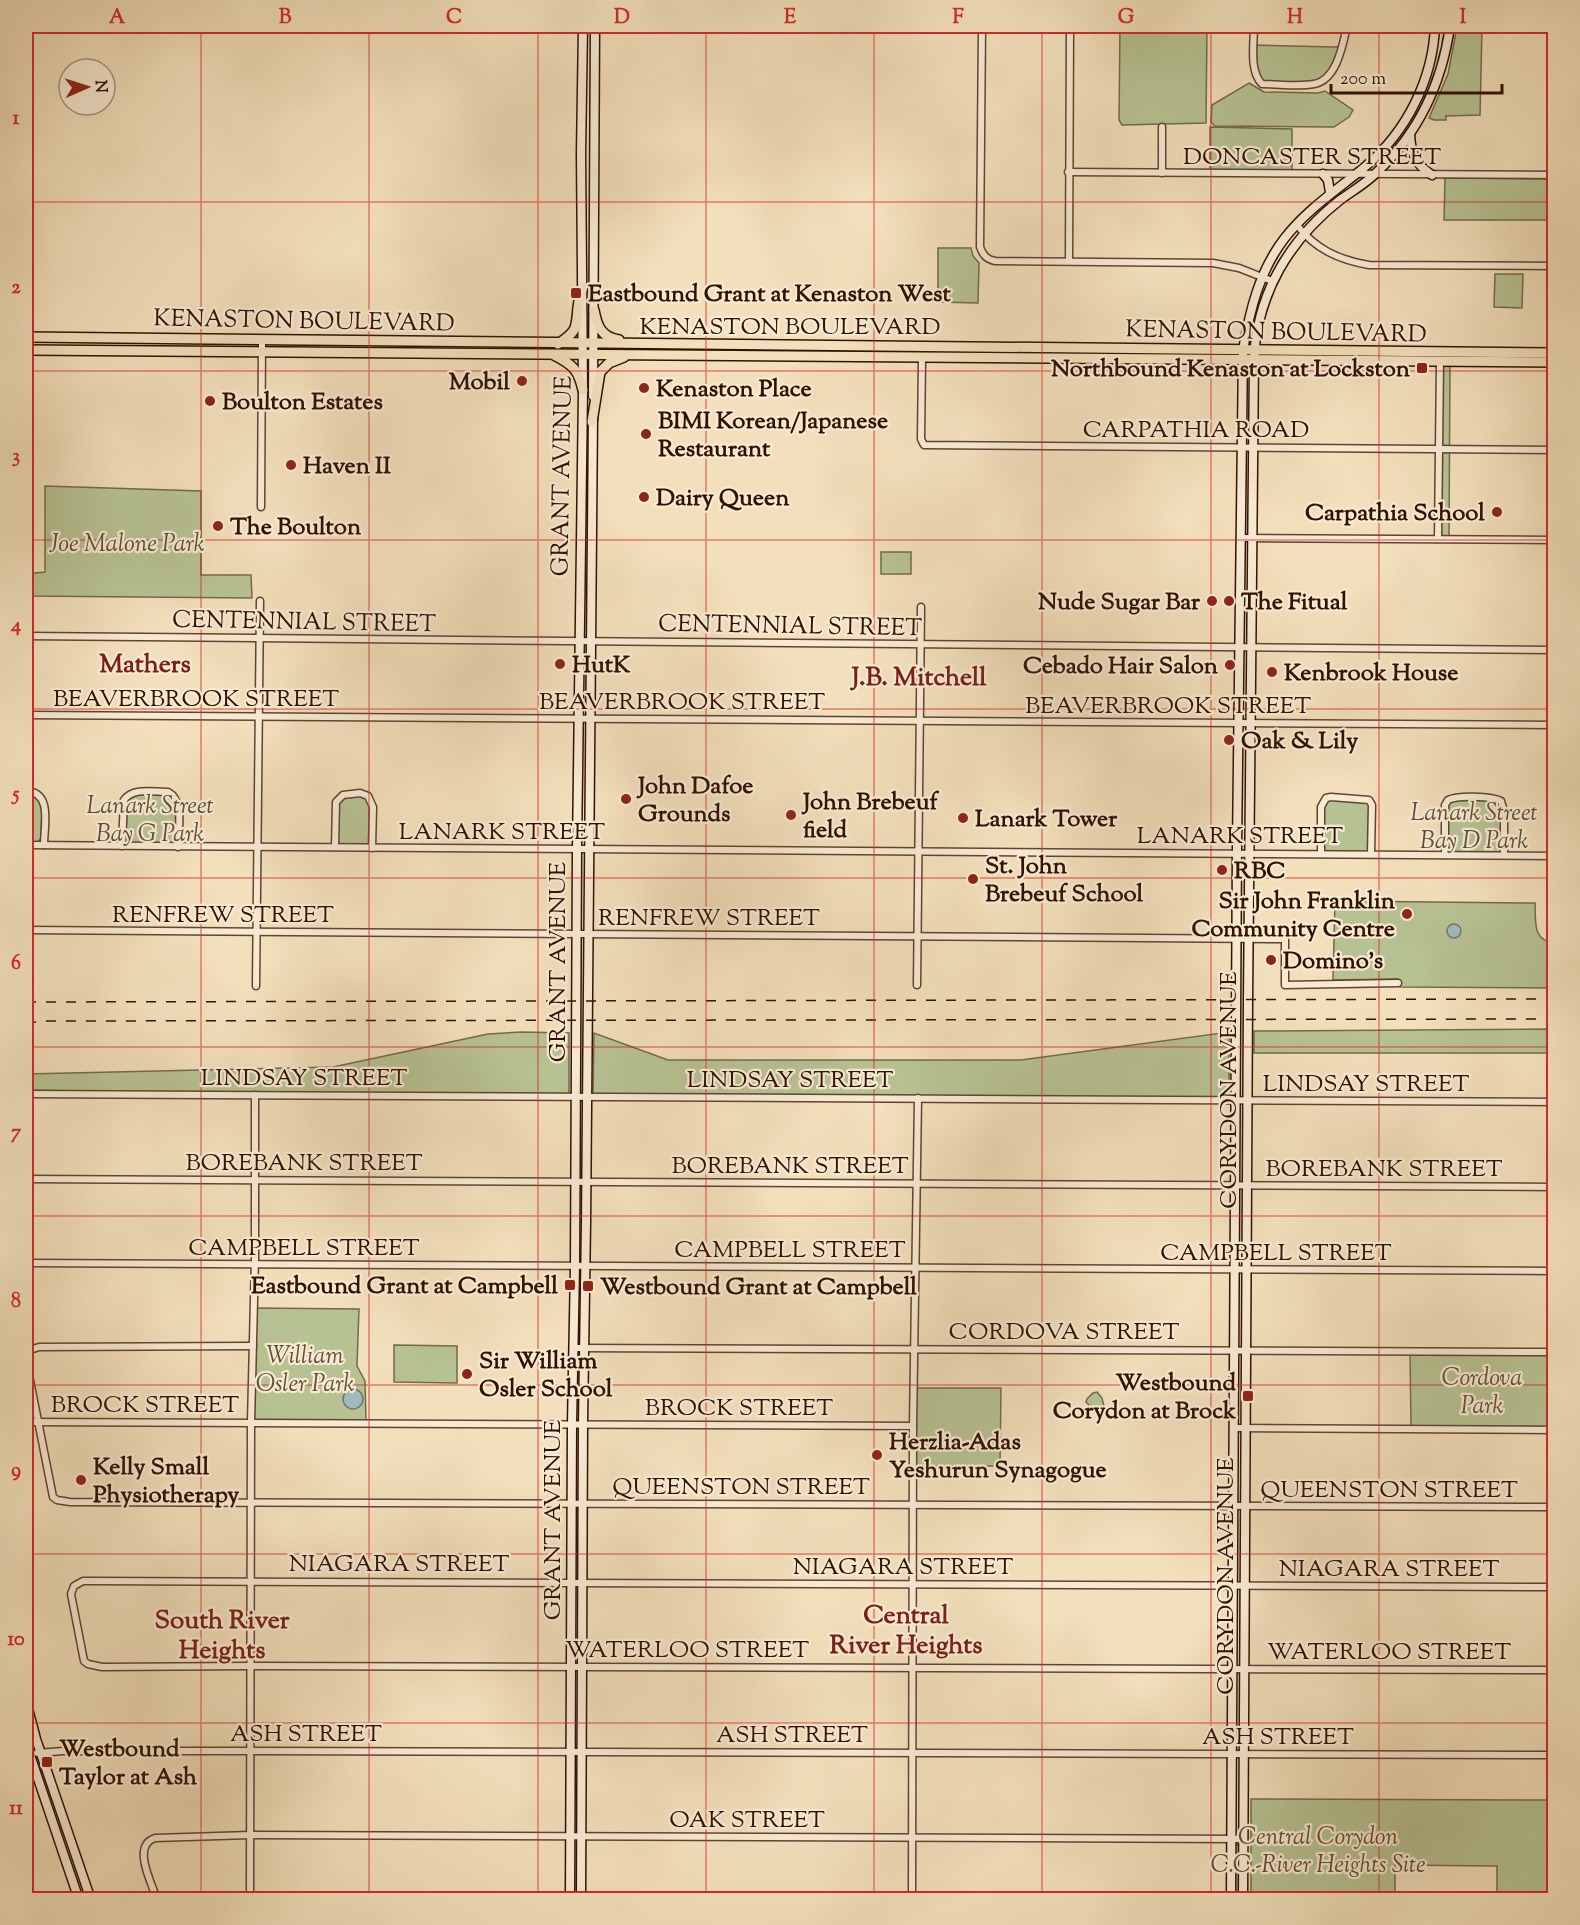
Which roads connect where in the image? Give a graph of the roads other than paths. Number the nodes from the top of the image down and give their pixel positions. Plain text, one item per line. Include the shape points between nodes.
1 (584, 26) edge
2 (595, 26) edge
3 (982, 26) edge
4 (1070, 26) edge
5 (1254, 26) edge
6 (1347, 26) edge
7 (1435, 26) edge
8 (1450, 26) edge
9 (1162, 127) dead end
10 (1410, 134) junction
11 (1380, 152) junction
12 (1389, 160) junction
13 (1068, 172) junction
14 (1162, 173) junction
15 (1323, 174) junction
16 (1354, 174) junction
17 (1375, 174) junction
18 (1432, 175) junction
19 (1554, 175) edge
20 (1339, 186) junction
21 (1330, 192) junction
22 (1346, 196) junction
23 (1297, 225) junction
24 (1303, 234) junction
25 (1068, 261) junction
26 (1554, 266) edge
27 (1262, 276) junction
28 (1272, 281) junction
29 (583, 287) junction
30 (594, 310) junction
31 (26, 337) edge
32 (262, 339) junction
33 (557, 344) junction
34 (651, 345) junction
35 (582, 349) junction
36 (593, 349) junction
37 (26, 350) edge
38 (262, 351) junction
39 (1554, 353) edge
40 (552, 354) junction
41 (1243, 354) junction
42 (1254, 354) junction
43 (629, 355) junction
44 (922, 358) junction
45 (1440, 361) junction
46 (1554, 362) edge
47 (583, 390) junction
48 (592, 422) junction
49 (1242, 447) junction
50 (1253, 447) junction
51 (1439, 449) junction
52 (1554, 450) edge
53 (261, 507) dead end
54 (1240, 538) junction
55 (1252, 538) junction
56 (1438, 539) junction
57 (1554, 540) edge
58 (260, 601) dead end
59 (921, 607) dead end
60 (26, 636) edge
61 (260, 638) junction
62 (579, 641) junction
63 (591, 641) junction
64 (921, 644) junction
65 (1239, 647) junction
66 (1251, 647) junction
67 (1554, 650) edge
68 (26, 715) edge
69 (259, 717) junction
70 (579, 719) junction
71 (590, 719) junction
72 (920, 721) junction
73 (1239, 723) junction
74 (1250, 723) junction
75 (1554, 725) edge
76 (26, 791) edge
77 (26, 845) edge
78 (44, 845) junction
79 (122, 846) junction
80 (178, 847) junction
81 (257, 847) junction
82 (334, 847) junction
83 (372, 848) junction
84 (577, 849) junction
85 (589, 849) junction
86 (919, 852) junction
87 (1249, 853) junction
88 (1237, 854) junction
89 (1321, 854) junction
90 (1371, 854) junction
91 (1445, 855) junction
92 (1504, 855) junction
93 (1554, 856) edge
94 (26, 930) edge
95 (257, 932) junction
96 (576, 934) junction
97 (588, 934) junction
98 (918, 936) junction
99 (1237, 938) junction
100 (1248, 938) junction
101 (1398, 983) dead end
102 (917, 985) dead end
103 (256, 986) dead end
104 (26, 1094) edge
105 (255, 1095) junction
106 (576, 1096) junction
107 (587, 1096) junction
108 (918, 1098) junction
109 (1236, 1099) junction
110 (1248, 1100) junction
111 (1554, 1102) edge
112 (26, 1179) edge
113 (256, 1180) junction
114 (575, 1182) junction
115 (586, 1182) junction
116 (915, 1184) junction
117 (1236, 1185) junction
118 (1247, 1185) junction
119 (1554, 1187) edge
120 (26, 1263) edge
121 (255, 1265) junction
122 (575, 1266) junction
123 (586, 1266) junction
124 (916, 1268) junction
125 (1235, 1270) junction
126 (1246, 1270) junction
127 (1554, 1271) edge
128 (253, 1346) junction
129 (573, 1348) junction
130 (585, 1348) junction
131 (914, 1349) junction
132 (1234, 1350) junction
133 (1246, 1351) junction
134 (1554, 1352) edge
135 (26, 1422) edge
136 (38, 1422) junction
137 (251, 1423) junction
138 (572, 1424) junction
139 (583, 1424) junction
140 (913, 1426) junction
141 (1233, 1428) junction
142 (1245, 1428) junction
143 (1554, 1430) edge
144 (251, 1502) junction
145 (572, 1503) junction
146 (583, 1503) junction
147 (913, 1505) junction
148 (1233, 1507) junction
149 (1245, 1507) junction
150 (1554, 1507) edge
151 (251, 1580) junction
152 (571, 1582) junction
153 (583, 1582) junction
154 (913, 1584) junction
155 (1233, 1585) junction
156 (1244, 1585) junction
157 (1554, 1587) edge
158 (251, 1666) junction
159 (571, 1666) junction
160 (582, 1667) junction
161 (913, 1668) junction
162 (1232, 1669) junction
163 (1244, 1669) junction
164 (1554, 1670) edge
165 (26, 1701) edge
166 (26, 1743) edge
167 (250, 1751) junction
168 (571, 1752) junction
169 (582, 1752) junction
170 (41, 1753) junction
171 (912, 1753) junction
172 (1232, 1754) junction
173 (1244, 1754) junction
174 (29, 1755) junction
175 (1554, 1755) edge
176 (250, 1835) junction
177 (570, 1837) junction
178 (582, 1837) junction
179 (912, 1838) junction
180 (1231, 1839) junction
181 (1243, 1839) junction
182 (79, 1899) edge
183 (91, 1899) edge
184 (157, 1899) edge
185 (250, 1899) edge
186 (570, 1899) edge
187 (581, 1899) edge
188 (912, 1899) edge
189 (1232, 1899) edge
190 (1243, 1899) edge

1 - 29 main road, GRANT AVENUE
2 - 30 main road, GRANT AVENUE
3 - 25 street via 982,253 995,261
4 - 13 street
5 - 6 street via 1254,71 1262,84 1315,84 1331,71
7 - 11 main road, CORYDON AVENUE via 1434,47 1417,100
8 - 10 main road, CORYDON AVENUE via 1439,78
9 - 14 street
10 - 12 main road, CORYDON AVENUE
10 - 18 main road via 1414,160
11 - 12 main road
11 - 16 main road, CORYDON AVENUE
12 - 17 main road, CORYDON AVENUE
13 - 14 street, DONCASTER STREET
13 - 25 street
14 - 15 street, DONCASTER STREET
15 - 16 street, DONCASTER STREET
15 - 21 main road
16 - 17 street, DONCASTER STREET
16 - 20 main road, CORYDON AVENUE
17 - 18 street, DONCASTER STREET
17 - 22 main road, CORYDON AVENUE
18 - 19 street, DONCASTER STREET
20 - 21 main road, CORYDON AVENUE
20 - 22 main road
21 - 23 main road, CORYDON AVENUE
22 - 24 main road, CORYDON AVENUE
23 - 24 street
23 - 27 main road, CORYDON AVENUE
24 - 26 street via 1340,258 1369,265
24 - 28 main road, CORYDON AVENUE
25 - 27 street via 1213,263
27 - 28 street
27 - 41 main road, CORYDON AVENUE
28 - 42 main road, CORYDON AVENUE via 1257,326
29 - 33 main road via 576,328
29 - 35 main road, GRANT AVENUE
30 - 34 main road via 597,327 608,338
30 - 36 main road, GRANT AVENUE
31 - 32 main road, KENASTON BOULEVARD
32 - 33 main road, KENASTON BOULEVARD
32 - 38 street
33 - 35 main road, KENASTON BOULEVARD
34 - 36 main road, KENASTON BOULEVARD
34 - 41 main road, KENASTON BOULEVARD
35 - 36 main road, KENASTON BOULEVARD
35 - 40 main road, KENASTON BOULEVARD
35 - 47 main road, GRANT AVENUE
36 - 43 main road, KENASTON BOULEVARD
36 - 48 main road, GRANT AVENUE
37 - 38 main road, KENASTON BOULEVARD
38 - 40 main road, KENASTON BOULEVARD
38 - 53 street
39 - 42 main road, KENASTON BOULEVARD
40 - 47 main road via 578,372
41 - 42 main road, KENASTON BOULEVARD
41 - 44 main road, KENASTON BOULEVARD
41 - 49 main road, CORYDON AVENUE
42 - 45 main road, KENASTON BOULEVARD
42 - 50 main road, CORYDON AVENUE
43 - 44 main road, KENASTON BOULEVARD
43 - 48 main road via 609,363 600,372
44 - 49 street, CARPATHIA ROAD via 924,445
45 - 46 main road, KENASTON BOULEVARD
45 - 51 street
47 - 62 main road, GRANT AVENUE
48 - 63 main road, GRANT AVENUE
49 - 50 street, CARPATHIA ROAD
49 - 54 main road, CORYDON AVENUE
50 - 51 street, CARPATHIA ROAD
50 - 55 main road, CORYDON AVENUE
51 - 52 street, CARPATHIA ROAD
51 - 56 street
54 - 55 street
54 - 65 main road, CORYDON AVENUE
55 - 56 street
55 - 66 main road, CORYDON AVENUE
56 - 57 street
58 - 61 street
59 - 64 street
60 - 61 street, CENTENNIAL STREET
61 - 62 street, CENTENNIAL STREET
61 - 69 street
62 - 63 street, CENTENNIAL STREET
62 - 70 main road, GRANT AVENUE
63 - 64 street, CENTENNIAL STREET
63 - 71 main road, GRANT AVENUE
64 - 65 street, CENTENNIAL STREET
64 - 72 street
65 - 66 street, CENTENNIAL STREET
65 - 73 main road, CORYDON AVENUE
66 - 67 street, CENTENNIAL STREET
66 - 74 main road, CORYDON AVENUE
68 - 69 street, BEAVERBROOK STREET
69 - 70 street, BEAVERBROOK STREET
69 - 81 street
70 - 71 street, BEAVERBROOK STREET
70 - 84 main road, GRANT AVENUE
71 - 72 street, BEAVERBROOK STREET
71 - 85 main road, GRANT AVENUE
72 - 73 street, BEAVERBROOK STREET
72 - 86 street
73 - 74 street, BEAVERBROOK STREET
73 - 88 main road, CORYDON AVENUE
74 - 75 street, BEAVERBROOK STREET
74 - 87 main road, CORYDON AVENUE
76 - 78 street via 43,797
77 - 78 street, LANARK STREET
78 - 79 street, LANARK STREET
79 - 80 street, LANARK STREET
79 - 80 street via 124,800 135,791 172,794 178,807
80 - 81 street, LANARK STREET
81 - 82 street, LANARK STREET
81 - 95 street
82 - 83 street, LANARK STREET
82 - 83 street via 336,802 342,795 360,793 368,796 373,807
83 - 84 street, LANARK STREET
84 - 85 street, LANARK STREET
84 - 96 main road, GRANT AVENUE
85 - 86 street, LANARK STREET
85 - 97 main road, GRANT AVENUE
86 - 88 street, LANARK STREET
86 - 98 street
87 - 88 street, LANARK STREET
87 - 89 street, LANARK STREET
87 - 100 main road, CORYDON AVENUE
88 - 99 main road, CORYDON AVENUE
89 - 90 street, LANARK STREET
89 - 90 street via 1321,807 1331,797 1369,800
90 - 91 street, LANARK STREET
91 - 92 street, LANARK STREET
91 - 92 street via 1445,805 1456,797 1501,801
92 - 93 street, LANARK STREET
94 - 95 street, RENFREW STREET
95 - 96 street, RENFREW STREET
95 - 103 street
96 - 97 street, RENFREW STREET
96 - 106 main road, GRANT AVENUE
97 - 98 street, RENFREW STREET
97 - 107 main road, GRANT AVENUE
98 - 99 street, RENFREW STREET
98 - 102 street
99 - 100 street, RENFREW STREET
99 - 109 main road, CORYDON AVENUE
100 - 101 street, RENFREW STREET via 1285,939 1285,985
100 - 110 main road, CORYDON AVENUE
104 - 105 street, LINDSAY STREET
105 - 106 street, LINDSAY STREET
105 - 113 street
106 - 107 street, LINDSAY STREET
106 - 114 main road, GRANT AVENUE
107 - 108 street, LINDSAY STREET
107 - 115 main road, GRANT AVENUE
108 - 109 street, LINDSAY STREET
108 - 116 street
109 - 110 street, LINDSAY STREET
109 - 117 main road, CORYDON AVENUE
110 - 111 street, LINDSAY STREET
110 - 118 main road, CORYDON AVENUE
112 - 113 street, BOREBANK STREET
113 - 114 street, BOREBANK STREET
113 - 121 street
114 - 115 street, BOREBANK STREET
114 - 122 main road, GRANT AVENUE
115 - 116 street, BOREBANK STREET
115 - 123 main road, GRANT AVENUE
116 - 117 street, BOREBANK STREET
116 - 124 street
117 - 118 street, BOREBANK STREET
117 - 125 main road, CORYDON AVENUE
118 - 119 street, BOREBANK STREET
118 - 126 main road, CORYDON AVENUE
120 - 121 street, CAMPBELL STREET
121 - 122 street, CAMPBELL STREET
121 - 128 street
122 - 123 street, CAMPBELL STREET
122 - 129 main road, GRANT AVENUE
123 - 124 street, CAMPBELL STREET
123 - 130 main road, GRANT AVENUE
124 - 125 street, CAMPBELL STREET
124 - 131 street
125 - 126 street, CAMPBELL STREET
125 - 132 main road, CORYDON AVENUE
126 - 127 street, CAMPBELL STREET
126 - 133 main road, CORYDON AVENUE
128 - 136 street via 33,1348 26,1357
128 - 137 street
129 - 130 street, CORDOVA STREET
129 - 138 main road, GRANT AVENUE
130 - 131 street, CORDOVA STREET
130 - 139 main road, GRANT AVENUE
131 - 132 street, CORDOVA STREET
131 - 140 street
132 - 133 street, CORDOVA STREET
132 - 141 main road, CORYDON AVENUE
133 - 134 street, CORDOVA STREET
133 - 142 main road, CORYDON AVENUE
135 - 136 street, BROCK STREET
136 - 137 street, BROCK STREET
136 - 144 street, QUEENSTON STREET via 51,1491 57,1500
137 - 138 street, BROCK STREET
137 - 144 street
138 - 139 street, BROCK STREET
138 - 145 main road, GRANT AVENUE
139 - 140 street, BROCK STREET
139 - 146 main road, GRANT AVENUE
140 - 147 street
141 - 142 street
141 - 148 main road, CORYDON AVENUE
142 - 143 street
142 - 149 main road, CORYDON AVENUE
144 - 145 street, QUEENSTON STREET
144 - 151 street
145 - 146 street, QUEENSTON STREET
145 - 152 main road, GRANT AVENUE
146 - 147 street, QUEENSTON STREET
146 - 153 main road, GRANT AVENUE
147 - 148 street, QUEENSTON STREET
147 - 154 street
148 - 149 street, QUEENSTON STREET
148 - 155 main road, CORYDON AVENUE
149 - 150 street, QUEENSTON STREET
149 - 156 main road, CORYDON AVENUE
151 - 152 street, NIAGARA STREET
151 - 158 street
151 - 158 street, NIAGARA STREET via 83,1581 74,1586 71,1594 81,1653 88,1664
152 - 153 street, NIAGARA STREET
152 - 159 main road, GRANT AVENUE
153 - 154 street, NIAGARA STREET
153 - 160 main road, GRANT AVENUE
154 - 155 street, NIAGARA STREET
154 - 161 street
155 - 156 street, NIAGARA STREET
155 - 162 main road, CORYDON AVENUE
156 - 157 street, NIAGARA STREET
156 - 163 main road, CORYDON AVENUE
158 - 159 street, WATERLOO STREET
158 - 167 street
159 - 160 street, WATERLOO STREET
159 - 168 main road, GRANT AVENUE
160 - 161 street, WATERLOO STREET
160 - 169 main road, GRANT AVENUE
161 - 162 street, WATERLOO STREET
161 - 171 street
162 - 163 street, WATERLOO STREET
162 - 172 main road, CORYDON AVENUE
163 - 164 street, WATERLOO STREET
163 - 173 main road, CORYDON AVENUE
165 - 170 main road
166 - 174 main road
167 - 168 street, ASH STREET
167 - 170 street, ASH STREET
167 - 176 street
168 - 169 street, ASH STREET
168 - 177 main road, GRANT AVENUE
169 - 171 street, ASH STREET
169 - 178 main road, GRANT AVENUE
170 - 174 street, ASH STREET
170 - 183 main road
171 - 172 street, ASH STREET
171 - 179 street
172 - 173 street, ASH STREET
172 - 180 main road, CORYDON AVENUE
173 - 175 street, ASH STREET
173 - 181 main road, CORYDON AVENUE
174 - 182 main road
176 - 177 street, OAK STREET
176 - 184 street, OAK STREET via 147,1841 143,1857
176 - 185 street
177 - 178 street, OAK STREET
177 - 186 main road, GRANT AVENUE
178 - 179 street, OAK STREET
178 - 187 main road, GRANT AVENUE
179 - 180 street, OAK STREET
179 - 188 street
180 - 181 street, OAK STREET
180 - 189 main road, CORYDON AVENUE
181 - 190 main road, CORYDON AVENUE

